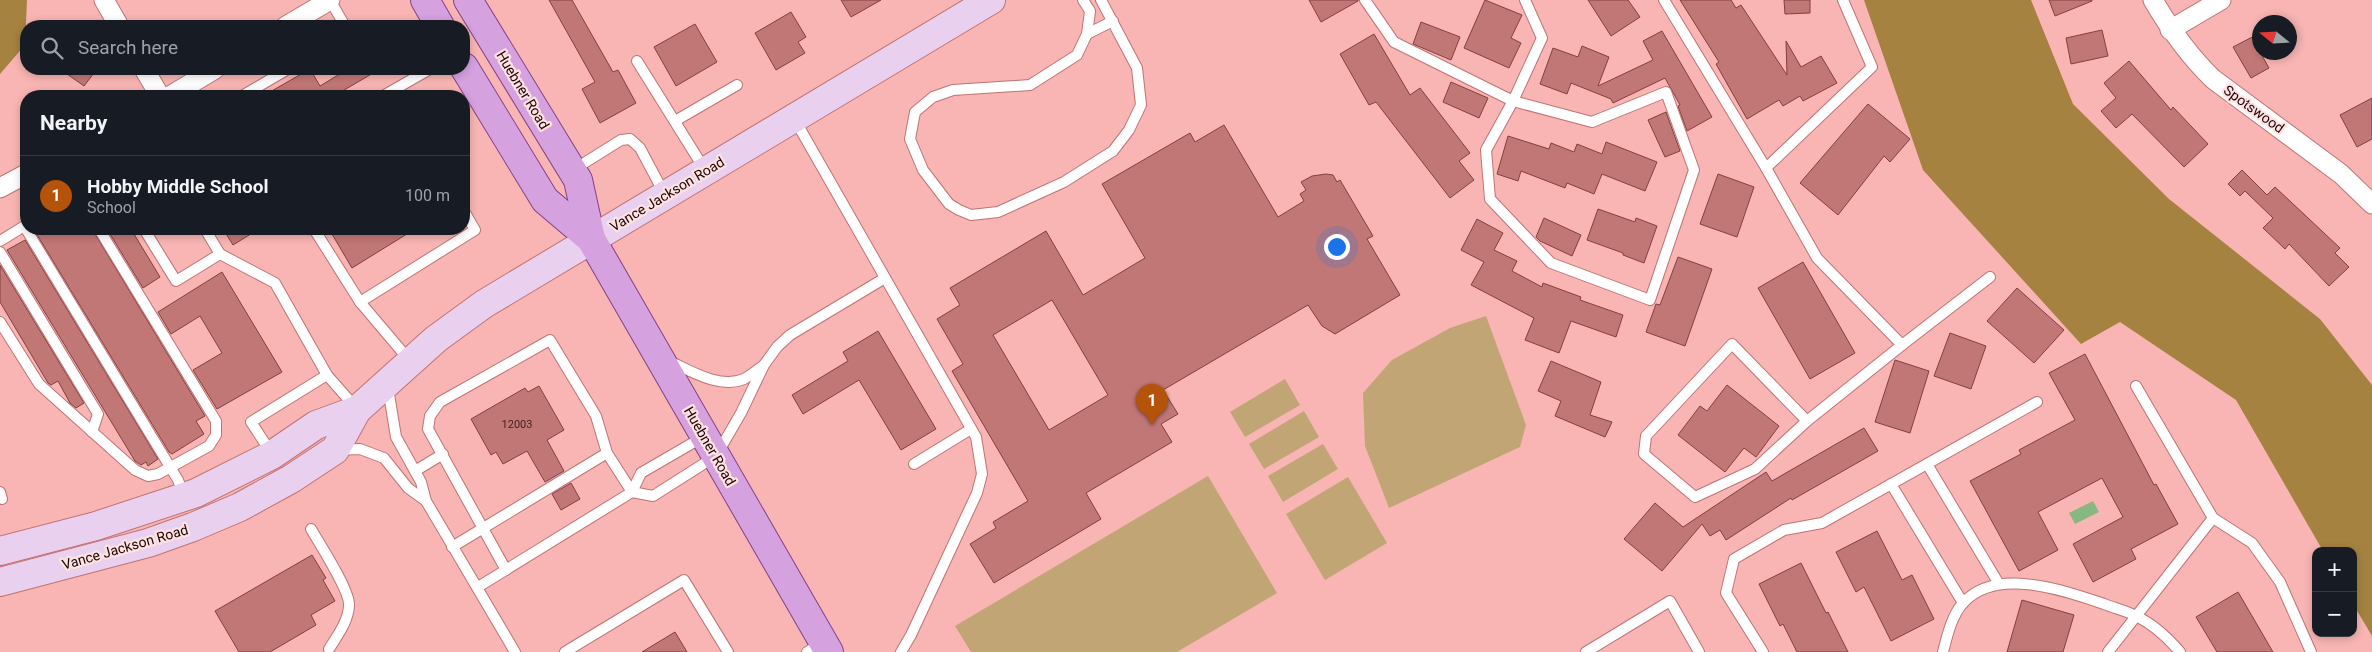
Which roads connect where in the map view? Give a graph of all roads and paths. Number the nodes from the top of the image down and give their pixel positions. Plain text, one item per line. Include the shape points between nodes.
1 (104, 0) edge
2 (330, 0) edge
3 (425, 0) edge
4 (468, 0) edge
5 (991, 0) edge
6 (1084, 0) edge
7 (1102, 0) edge
8 (1364, 0) edge
9 (1525, 0) edge
10 (1664, 0) edge
11 (1844, 0) edge
12 (2152, 0) edge
13 (2221, 0) edge
14 (116, 20) edge
15 (296, 20) edge
16 (342, 20) edge
17 (437, 20) edge
18 (1113, 21) junction
19 (2170, 30) junction
20 (1087, 34) junction
21 (637, 61) dead end
22 (148, 75) edge
23 (206, 75) edge
24 (278, 75) edge
25 (420, 75) edge
26 (469, 75) edge
27 (737, 85) dead end
28 (156, 90) edge
29 (180, 90) edge
30 (252, 90) edge
31 (396, 90) edge
32 (1513, 101) junction
33 (794, 119) junction
34 (675, 121) junction
35 (1766, 168) junction
36 (572, 170) junction
37 (706, 171) junction
38 (20, 177) edge
39 (0, 188) edge
40 (665, 195) junction
41 (2370, 200) edge
42 (470, 221) edge
43 (20, 230) edge
44 (470, 233) edge
45 (31, 235) edge
46 (103, 235) edge
47 (148, 235) edge
48 (209, 235) edge
49 (318, 235) edge
50 (467, 235) edge
51 (591, 239) junction
52 (0, 241) edge
53 (0, 252) edge
54 (220, 254) junction
55 (1990, 277) dead end
56 (885, 278) junction
57 (360, 302) junction
58 (0, 322) edge
59 (1902, 345) junction
60 (659, 358) junction
61 (411, 362) junction
62 (764, 365) junction
63 (327, 375) junction
64 (388, 382) junction
65 (2136, 386) dead end
66 (2037, 402) dead end
67 (357, 410) junction
68 (1807, 421) junction
69 (971, 429) junction
70 (92, 432) junction
71 (710, 446) junction
72 (335, 450) junction
73 (607, 453) junction
74 (442, 454) junction
75 (272, 455) junction
76 (914, 464) dead end
77 (1927, 464) junction
78 (168, 468) junction
79 (415, 471) junction
80 (1891, 484) junction
81 (632, 492) junction
82 (184, 497) junction
83 (426, 501) junction
84 (2212, 518) junction
85 (96, 526) junction
86 (483, 528) junction
87 (311, 529) dead end
88 (452, 547) junction
89 (0, 551) edge
90 (103, 554) junction
91 (506, 570) junction
92 (0, 582) edge
93 (2000, 584) junction
94 (478, 588) junction
95 (1963, 603) junction
96 (2136, 616) junction
97 (329, 649) dead end
98 (820, 649) edge
99 (515, 652) edge
100 (565, 652) edge
101 (728, 652) edge
102 (901, 652) edge
103 (1586, 652) edge
104 (1699, 652) edge
105 (1763, 652) edge
106 (1943, 652) edge
107 (2108, 652) edge
108 (2180, 652) edge
109 (2310, 652) edge

1 - 14 street
2 - 15 street
2 - 16 lane
3 - 17 main road
4 - 36 main road, Huebner Road
5 - 33 main road, Vance Jackson Road
6 - 20 lane via 1090,11
7 - 18 lane
8 - 32 lane via 1394,42
9 - 32 lane via 1542,38
10 - 35 lane
11 - 35 lane via 1872,68
12 - 19 street, Spotswood
13 - 19 street
18 - 20 lane
18 - 20 lane via 1137,68 1141,104 1129,130 1113,152 1064,182 998,212 971,215 949,204 923,170 910,139 915,112 933,97 953,90 1030,85 1077,55
19 - 41 street, Spotswood via 2213,79 2326,162
21 - 34 lane
22 - 28 street
23 - 29 street
24 - 30 lane
25 - 31 lane
26 - 51 main road, Huebner Road via 545,200
27 - 34 lane
32 - 32 lane via 1486,150 1490,199 1550,263 1650,300 1694,170 1666,92 1592,122
33 - 37 main road, Vance Jackson Road
33 - 56 lane
34 - 37 lane
35 - 59 lane via 1817,258
36 - 40 lane via 620,140 630,139 640,148
36 - 51 main road, Huebner Road via 578,180
37 - 40 main road, Vance Jackson Road
38 - 39 street
40 - 51 main road, Vance Jackson Road
42 - 44 lane via 475,230
43 - 52 lane
45 - 78 lane
46 - 78 lane via 216,421 216,435 209,446
47 - 54 lane via 176,281
48 - 54 lane
49 - 57 lane
50 - 57 lane
51 - 60 main road, Huebner Road
51 - 61 main road, Vance Jackson Road via 484,304
53 - 70 lane via 98,414
54 - 63 lane via 275,283
55 - 59 lane
56 - 62 lane via 790,335
56 - 69 lane
57 - 61 lane
58 - 70 lane via 39,384
59 - 68 lane
60 - 62 lane via 726,382 744,379
60 - 71 main road, Huebner Road
61 - 64 main road, Vance Jackson Road
62 - 71 lane
63 - 67 lane
63 - 75 lane via 251,422
64 - 67 main road, Vance Jackson Road
64 - 79 lane via 396,436
65 - 84 lane
66 - 77 lane
67 - 72 main road, Vance Jackson Road
67 - 75 main road, Vance Jackson Road via 316,425
68 - 68 lane via 1732,344 1646,436 1644,454 1695,497 1755,469
69 - 76 lane
69 - 102 lane via 976,437 982,474
70 - 78 lane via 135,470 148,476
71 - 81 lane via 642,473
71 - 81 lane via 653,496
71 - 98 main road, Huebner Road
72 - 83 lane via 360,449 384,458 408,488
72 - 90 main road, Vance Jackson Road via 240,507 148,542
73 - 74 lane via 596,416 550,340 440,402 430,416 428,429
73 - 81 lane
73 - 86 lane
74 - 79 lane
74 - 86 lane
75 - 82 main road, Vance Jackson Road
77 - 80 lane
77 - 93 lane
78 - 82 lane via 178,480
79 - 83 lane
80 - 95 lane
80 - 105 lane via 1822,523 1784,530 1734,559 1726,592
81 - 91 lane
82 - 85 main road, Vance Jackson Road
83 - 88 lane
84 - 96 lane
84 - 109 lane via 2252,543 2280,582
85 - 89 main road, Vance Jackson Road
85 - 90 street
86 - 88 lane
86 - 91 lane
87 - 97 lane via 350,606
88 - 94 lane
90 - 92 main road, Vance Jackson Road
91 - 94 lane
93 - 95 lane via 1980,590
93 - 96 lane via 2035,584
94 - 99 lane
95 - 106 lane via 1948,632
96 - 107 lane
96 - 108 lane via 2168,638
100 - 101 lane via 684,580
103 - 104 lane via 1670,601

